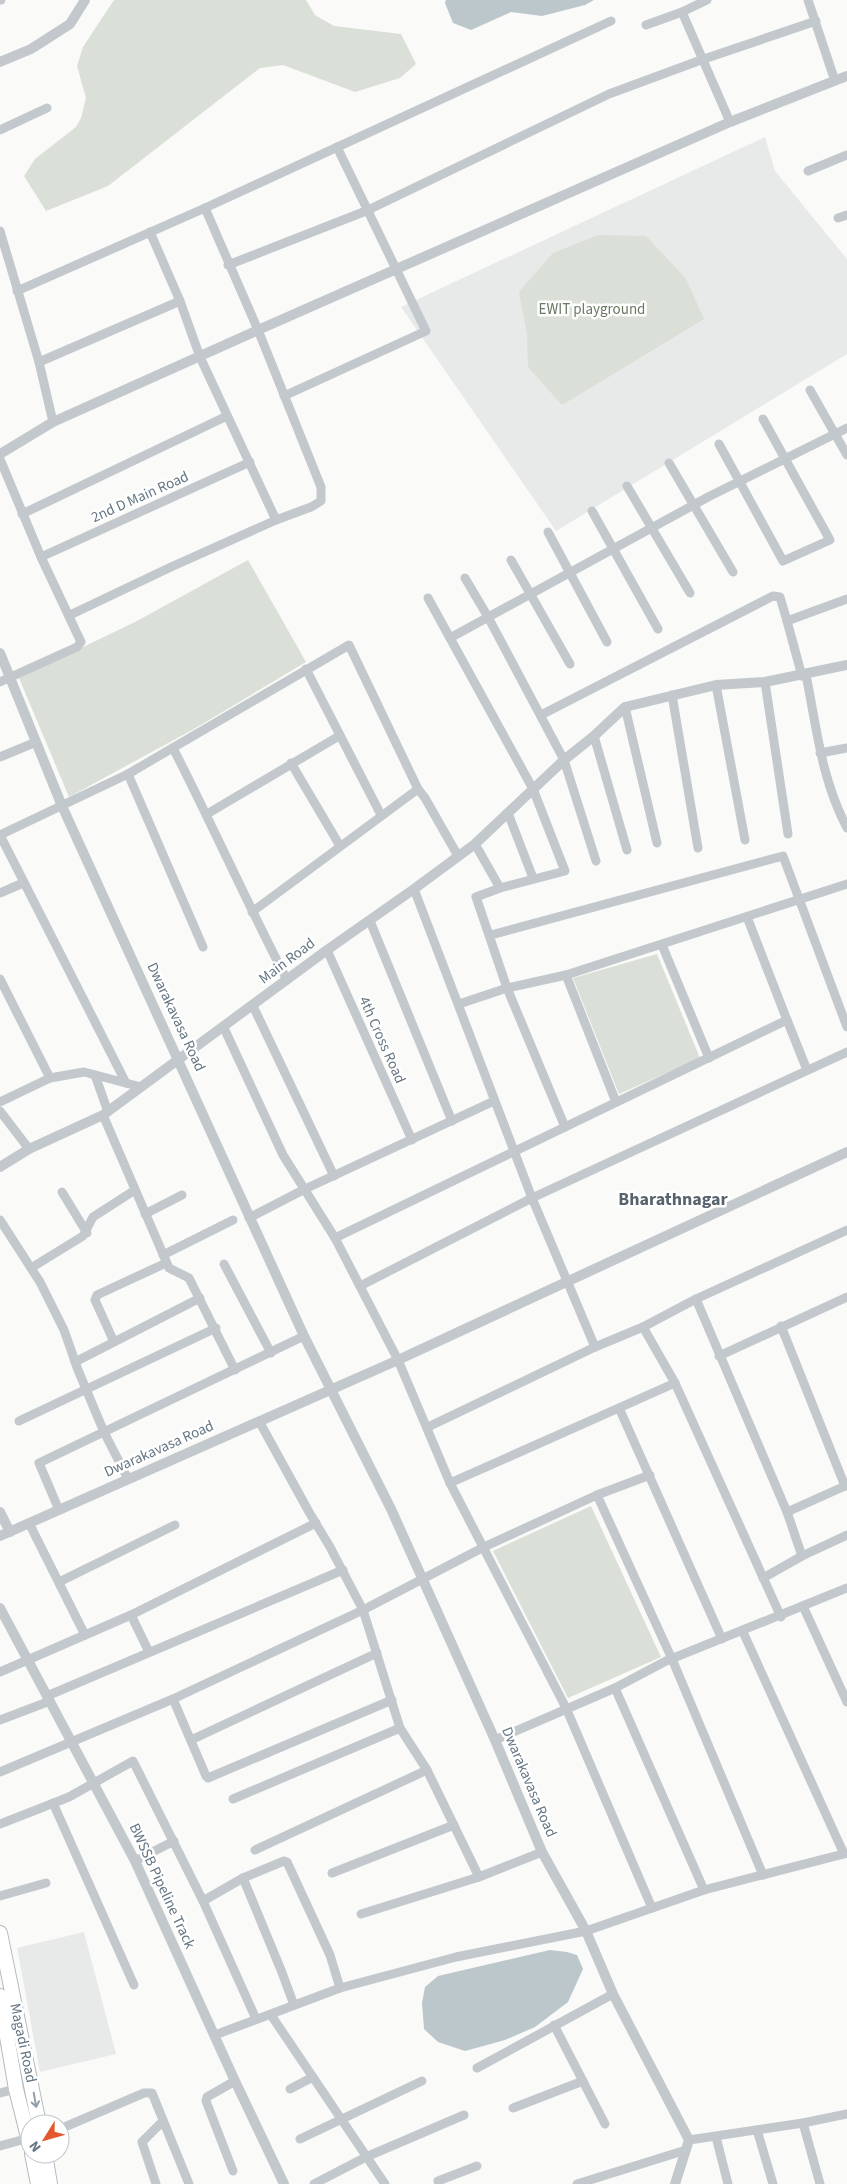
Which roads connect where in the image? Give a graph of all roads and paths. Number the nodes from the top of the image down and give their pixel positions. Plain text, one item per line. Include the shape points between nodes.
1 (86, 0) edge
2 (707, 0) edge
3 (808, 0) edge
4 (682, 12) junction
5 (816, 20) junction
6 (611, 21) dead end
7 (646, 25) dead end
8 (701, 60) junction
9 (0, 62) edge
10 (843, 79) edge
11 (47, 108) dead end
12 (730, 122) junction
13 (0, 130) edge
14 (337, 147) junction
15 (847, 155) edge
16 (808, 171) dead end
17 (205, 208) junction
18 (366, 211) junction
19 (0, 231) edge
20 (150, 232) junction
21 (228, 265) junction
22 (395, 270) junction
23 (17, 291) junction
24 (180, 301) junction
25 (258, 330) junction
26 (200, 357) junction
27 (39, 362) junction
28 (810, 390) dead end
29 (284, 396) junction
30 (227, 416) junction
31 (762, 419) dead end
32 (53, 422) junction
33 (847, 428) edge
34 (835, 434) junction
35 (719, 444) dead end
36 (0, 454) edge
37 (847, 456) edge
38 (786, 458) junction
39 (0, 459) edge
40 (250, 462) junction
41 (669, 462) dead end
42 (740, 482) junction
43 (627, 486) dead end
44 (693, 506) junction
45 (592, 511) dead end
46 (22, 514) junction
47 (276, 520) junction
48 (652, 528) junction
49 (548, 532) dead end
50 (612, 550) junction
51 (41, 556) junction
52 (510, 560) dead end
53 (733, 572) dead end
54 (569, 573) junction
55 (465, 578) dead end
56 (690, 593) dead end
57 (530, 594) junction
58 (428, 598) dead end
59 (847, 599) edge
60 (70, 616) junction
61 (488, 617) junction
62 (787, 621) junction
63 (658, 629) dead end
64 (450, 638) junction
65 (607, 642) dead end
66 (0, 653) edge
67 (570, 664) dead end
68 (847, 665) edge
69 (306, 669) junction
70 (804, 675) junction
71 (10, 678) junction
72 (0, 682) edge
73 (765, 682) junction
74 (716, 684) junction
75 (672, 696) junction
76 (625, 707) junction
77 (540, 715) junction
78 (339, 736) junction
79 (594, 736) junction
80 (36, 742) junction
81 (173, 748) junction
82 (847, 748) edge
83 (820, 752) junction
84 (0, 757) edge
85 (564, 760) junction
86 (291, 763) junction
87 (128, 774) junction
88 (418, 789) junction
89 (533, 789) junction
90 (62, 806) junction
91 (508, 813) junction
92 (207, 814) junction
93 (381, 816) junction
94 (847, 828) edge
95 (788, 834) dead end
96 (0, 835) edge
97 (744, 840) dead end
98 (657, 843) dead end
99 (474, 844) junction
100 (340, 846) junction
101 (698, 848) dead end
102 (627, 850) dead end
103 (458, 856) junction
104 (596, 861) dead end
105 (533, 878) junction
106 (23, 883) junction
107 (847, 884) edge
108 (500, 888) junction
109 (414, 889) junction
110 (0, 893) edge
111 (797, 899) junction
112 (252, 912) junction
113 (748, 917) junction
114 (370, 921) junction
115 (490, 935) junction
116 (662, 945) junction
117 (203, 947) dead end
118 (327, 950) junction
119 (566, 975) junction
120 (0, 980) edge
121 (288, 980) junction
122 (507, 988) junction
123 (459, 1004) junction
124 (253, 1006) junction
125 (787, 1020) junction
126 (224, 1028) junction
127 (847, 1028) edge
128 (847, 1052) edge
129 (709, 1058) junction
130 (180, 1060) junction
131 (808, 1070) junction
132 (95, 1075) junction
133 (50, 1078) junction
134 (126, 1084) junction
135 (141, 1086) junction
136 (494, 1101) junction
137 (0, 1102) edge
138 (616, 1102) junction
139 (0, 1111) edge
140 (106, 1113) junction
141 (452, 1121) junction
142 (565, 1127) junction
143 (412, 1140) junction
144 (28, 1149) junction
145 (515, 1152) junction
146 (847, 1152) edge
147 (0, 1167) edge
148 (334, 1176) junction
149 (305, 1189) junction
150 (135, 1190) junction
151 (62, 1192) dead end
152 (182, 1195) dead end
153 (532, 1198) junction
154 (145, 1214) junction
155 (249, 1218) junction
156 (0, 1220) edge
157 (233, 1220) dead end
158 (847, 1230) edge
159 (87, 1233) junction
160 (335, 1238) junction
161 (165, 1259) junction
162 (224, 1264) dead end
163 (31, 1268) junction
164 (567, 1282) junction
165 (360, 1286) junction
166 (847, 1297) edge
167 (200, 1298) junction
168 (696, 1299) junction
169 (781, 1326) junction
170 (643, 1327) junction
171 (216, 1328) junction
172 (304, 1336) junction
173 (114, 1342) junction
174 (595, 1347) junction
175 (271, 1353) junction
176 (719, 1356) junction
177 (398, 1360) junction
178 (75, 1362) junction
179 (235, 1370) junction
180 (674, 1383) junction
181 (86, 1390) junction
182 (330, 1390) junction
183 (618, 1408) junction
184 (19, 1420) dead end
185 (259, 1421) junction
186 (428, 1427) junction
187 (104, 1432) junction
188 (650, 1475) junction
189 (128, 1479) junction
190 (450, 1483) junction
191 (846, 1486) edge
192 (597, 1495) junction
193 (59, 1510) junction
194 (0, 1512) edge
195 (787, 1512) junction
196 (29, 1523) junction
197 (316, 1523) junction
198 (175, 1525) dead end
199 (5, 1534) edge
200 (847, 1535) edge
201 (484, 1547) junction
202 (802, 1556) junction
203 (343, 1570) junction
204 (763, 1578) junction
205 (423, 1580) junction
206 (59, 1582) junction
207 (847, 1588) edge
208 (803, 1606) junction
209 (0, 1608) edge
210 (363, 1610) junction
211 (131, 1615) junction
212 (781, 1617) junction
213 (3, 1622) edge
214 (743, 1632) junction
215 (85, 1635) junction
216 (722, 1639) junction
217 (150, 1652) junction
218 (377, 1653) junction
219 (672, 1659) junction
220 (28, 1660) junction
221 (0, 1672) edge
222 (615, 1688) junction
223 (49, 1698) junction
224 (172, 1699) junction
225 (392, 1700) junction
226 (847, 1702) edge
227 (566, 1708) junction
228 (0, 1720) edge
229 (400, 1728) junction
230 (191, 1740) junction
231 (494, 1740) junction
232 (71, 1741) junction
233 (427, 1770) junction
234 (0, 1772) edge
235 (94, 1783) junction
236 (234, 1799) dead end
237 (53, 1803) junction
238 (0, 1824) edge
239 (454, 1825) junction
240 (174, 1841) junction
241 (254, 1850) dead end
242 (542, 1852) junction
243 (845, 1853) edge
244 (135, 1861) junction
245 (332, 1873) dead end
246 (763, 1875) junction
247 (479, 1877) junction
248 (243, 1878) junction
249 (46, 1883) dead end
250 (704, 1890) junction
251 (0, 1896) edge
252 (203, 1900) junction
253 (652, 1908) junction
254 (361, 1914) dead end
255 (586, 1931) junction
256 (0, 1933) edge
257 (134, 1985) dead end
258 (340, 1988) junction
259 (613, 1994) junction
260 (294, 2005) junction
261 (5, 2006) edge
262 (271, 2014) junction
263 (256, 2019) junction
264 (554, 2025) junction
265 (216, 2035) junction
266 (477, 2068) dead end
267 (313, 2077) junction
268 (235, 2081) junction
269 (422, 2081) dead end
270 (582, 2081) junction
271 (16, 2089) junction
272 (290, 2089) dead end
273 (0, 2093) edge
274 (513, 2108) dead end
275 (22, 2114) edge
276 (36, 2114) edge
277 (847, 2114) edge
278 (464, 2115) dead end
279 (340, 2118) junction
280 (164, 2121) junction
281 (803, 2123) junction
282 (605, 2124) dead end
283 (70, 2125) edge
284 (757, 2130) junction
285 (716, 2137) junction
286 (300, 2139) dead end
287 (20, 2143) edge
288 (688, 2145) junction
289 (0, 2146) edge
290 (366, 2157) junction
291 (34, 2164) edge
292 (47, 2164) edge
293 (477, 2166) dead end
294 (233, 2171) dead end
295 (436, 2183) edge
296 (38, 2184) edge
297 (50, 2184) edge
298 (156, 2184) edge
299 (189, 2184) edge
300 (284, 2184) edge
301 (314, 2184) edge
302 (385, 2184) edge
303 (576, 2184) edge
304 (675, 2184) edge
305 (728, 2184) edge
306 (773, 2184) edge
307 (820, 2184) edge

1 - 9 street via 70,24 31,49
2 - 4 street
3 - 5 street
4 - 7 street
4 - 8 street
5 - 8 street
5 - 10 street
6 - 14 street
8 - 12 street
8 - 18 street via 609,94
10 - 12 street
11 - 13 street
12 - 22 street
14 - 17 street
14 - 18 street
15 - 16 street
17 - 20 street
17 - 21 street
18 - 21 street
18 - 22 street
19 - 23 street
20 - 23 street
20 - 24 street
21 - 25 street
22 - 25 street
22 - 29 street via 426,331
23 - 27 street
24 - 26 street
24 - 27 street
25 - 26 street
25 - 29 street
26 - 30 street
26 - 32 street
27 - 32 street
28 - 34 street
29 - 47 street via 321,487 321,501
30 - 40 street
30 - 46 street
31 - 38 street
32 - 36 street
33 - 34 street
34 - 37 street
34 - 38 street
35 - 42 street
38 - 42 street
38 - 42 street via 830,540 783,561
39 - 46 street
40 - 47 street
40 - 51 street, 2nd D Main Road
41 - 44 street
42 - 44 street
43 - 48 street
44 - 48 street
44 - 53 street
45 - 50 street
46 - 51 street
47 - 60 street
48 - 50 street
48 - 56 street
49 - 54 street
50 - 54 street
50 - 63 street
51 - 60 street
52 - 57 street
54 - 57 street
54 - 65 street
55 - 61 street
57 - 61 street
57 - 67 street
58 - 64 street
59 - 62 street
60 - 71 street via 81,642 77,647
61 - 64 street
61 - 77 street
62 - 70 street
62 - 77 street via 780,597 773,596
64 - 89 street
66 - 71 street, Dwarakavasa Road
68 - 70 street
69 - 78 street
69 - 81 street
69 - 88 street via 349,645
70 - 73 street
70 - 83 street
71 - 72 street
71 - 80 street, Dwarakavasa Road
73 - 74 street
73 - 95 street
74 - 75 street
74 - 97 street
75 - 76 street
75 - 101 street
76 - 79 street, Main Road
76 - 98 street
77 - 85 street
78 - 86 street
78 - 93 street
79 - 85 street, Main Road
79 - 102 street
80 - 84 street
80 - 90 street, Dwarakavasa Road
81 - 87 street
81 - 92 street
82 - 83 street
83 - 94 street via 830,792
85 - 89 street, Main Road
85 - 104 street
86 - 92 street
86 - 100 street
87 - 90 street
87 - 117 street
88 - 93 street
88 - 103 street
89 - 91 street, Main Road
89 - 105 street via 565,871
90 - 96 street
90 - 130 street, Dwarakavasa Road
91 - 99 street, Main Road
91 - 105 street
92 - 112 street
93 - 100 street
96 - 106 street
99 - 103 street, Main Road
99 - 108 street
100 - 112 street
103 - 109 street, Main Road
105 - 108 street
106 - 110 street
106 - 134 street
107 - 111 street
108 - 115 street via 476,897
109 - 114 street, Main Road
109 - 123 street
111 - 113 street
111 - 115 street via 782,856
111 - 127 street
112 - 121 street
113 - 116 street
113 - 125 street
114 - 118 street, Main Road
114 - 141 street
115 - 122 street
116 - 119 street
116 - 129 street
118 - 121 street, Main Road
118 - 143 street, 4th Cross Road
119 - 122 street
119 - 138 street
120 - 133 street
121 - 124 street, Main Road
122 - 123 street
122 - 142 street
123 - 136 street
124 - 126 street, Main Road
124 - 148 street
125 - 129 street
125 - 131 street
126 - 130 street, Main Road
126 - 149 street via 283,1155
128 - 131 street
129 - 138 street
130 - 135 street, Main Road
130 - 155 street, Dwarakavasa Road
131 - 153 street
132 - 133 street via 84,1072
132 - 134 street
132 - 140 street
133 - 137 street
134 - 135 street
135 - 140 street, Main Road
136 - 141 street
136 - 145 street
138 - 142 street
139 - 144 street
140 - 144 street, Main Road
140 - 150 street
141 - 143 street
142 - 145 street
143 - 148 street
144 - 147 street, Main Road
145 - 153 street
145 - 160 street
146 - 164 street
148 - 149 street
149 - 155 street
149 - 160 street
150 - 154 street
150 - 159 street via 93,1217
151 - 159 street
152 - 154 street
153 - 164 street
153 - 165 street
154 - 161 street
155 - 172 street, Dwarakavasa Road
156 - 163 street
157 - 161 street
158 - 168 street
159 - 163 street
160 - 165 street
161 - 167 street via 169,1268 189,1278
161 - 173 street via 97,1295 95,1300
162 - 175 street
163 - 178 street via 64,1330
164 - 174 street
164 - 177 street
165 - 177 street
166 - 169 street
167 - 171 street
167 - 173 street
168 - 170 street
168 - 176 street
169 - 176 street
169 - 191 street
170 - 174 street
170 - 180 street
171 - 179 street
171 - 181 street
172 - 175 street
172 - 182 street, Dwarakavasa Road
173 - 178 street
174 - 186 street
175 - 179 street
176 - 195 street
177 - 182 street
177 - 186 street
178 - 181 street
179 - 187 street
180 - 183 street
180 - 204 street
181 - 184 street
181 - 187 street
182 - 185 street, Dwarakavasa Road
182 - 205 street, Dwarakavasa Road
183 - 188 street
183 - 190 street
185 - 189 street, Dwarakavasa Road
185 - 197 street
186 - 190 street
187 - 189 street
187 - 193 street via 39,1463
188 - 192 street
188 - 216 street
189 - 193 street, Dwarakavasa Road
190 - 201 street
191 - 195 street
192 - 201 street
192 - 219 street
193 - 196 street, Dwarakavasa Road
194 - 199 street
195 - 202 street
196 - 199 street, Dwarakavasa Road
196 - 206 street
197 - 203 street
197 - 211 street
198 - 206 street
200 - 202 street
201 - 205 street
201 - 227 street
202 - 204 street
203 - 210 street
203 - 217 street
204 - 212 street
205 - 210 street
205 - 231 street, Dwarakavasa Road
206 - 215 street
207 - 208 street
208 - 212 street
208 - 226 street
209 - 213 street, BWSSB Pipeline Track
210 - 218 street
210 - 224 street
211 - 215 street
211 - 217 street
212 - 214 street
213 - 220 street, BWSSB Pipeline Track
214 - 216 street
214 - 243 street
215 - 220 street
216 - 219 street
217 - 223 street
218 - 225 street
218 - 230 street
219 - 222 street
219 - 246 street
220 - 221 street
220 - 223 street, BWSSB Pipeline Track
222 - 227 street
222 - 250 street
223 - 228 street
223 - 232 street, BWSSB Pipeline Track
224 - 230 street
224 - 232 street
225 - 229 street
225 - 230 street via 212,1778 206,1776
227 - 231 street
227 - 253 street
229 - 233 street
229 - 236 street
231 - 242 street, Dwarakavasa Road
232 - 234 street
232 - 235 street, BWSSB Pipeline Track
233 - 239 street
233 - 241 street
235 - 237 street
235 - 240 street via 133,1761
235 - 244 street, BWSSB Pipeline Track
237 - 238 street
237 - 257 street
239 - 245 street
239 - 247 street
240 - 244 street
240 - 252 street
242 - 247 street
242 - 255 street, Dwarakavasa Road
243 - 246 street
244 - 265 street, BWSSB Pipeline Track
246 - 250 street
247 - 254 street
248 - 252 street
248 - 258 street via 284,1861 290,1864 330,1955
248 - 260 street
249 - 251 street
250 - 253 street
252 - 263 street
253 - 255 street
255 - 258 street via 456,1957
255 - 259 street, Dwarakavasa Road
256 - 261 main road, Magadi Road
258 - 260 street
259 - 264 street
259 - 288 street, Dwarakavasa Road
260 - 262 street
261 - 271 main road, Magadi Road
261 -> 276 main road, Magadi Road
262 - 263 street
262 - 267 street
263 - 265 street
264 - 266 street
264 - 270 street
265 - 268 street, BWSSB Pipeline Track
267 - 272 street
267 - 279 street
268 - 294 street via 207,2097 206,2101
268 - 300 street, BWSSB Pipeline Track
269 - 279 street
270 - 274 street
270 - 282 street
271 - 273 street
271 - 275 main road, Magadi Road
277 - 281 street
278 - 290 street
279 - 286 street
279 - 290 street
280 - 283 street via 152,2093 144,2093
280 - 298 street via 142,2142
280 - 299 street
281 - 284 street
281 - 307 street
284 - 285 street
284 - 306 street
285 - 288 street
285 - 305 street
287 - 289 street
288 - 303 street
288 - 304 street
290 - 301 street
290 - 302 street
291 - 296 main road
292 - 297 main road
293 - 295 street

